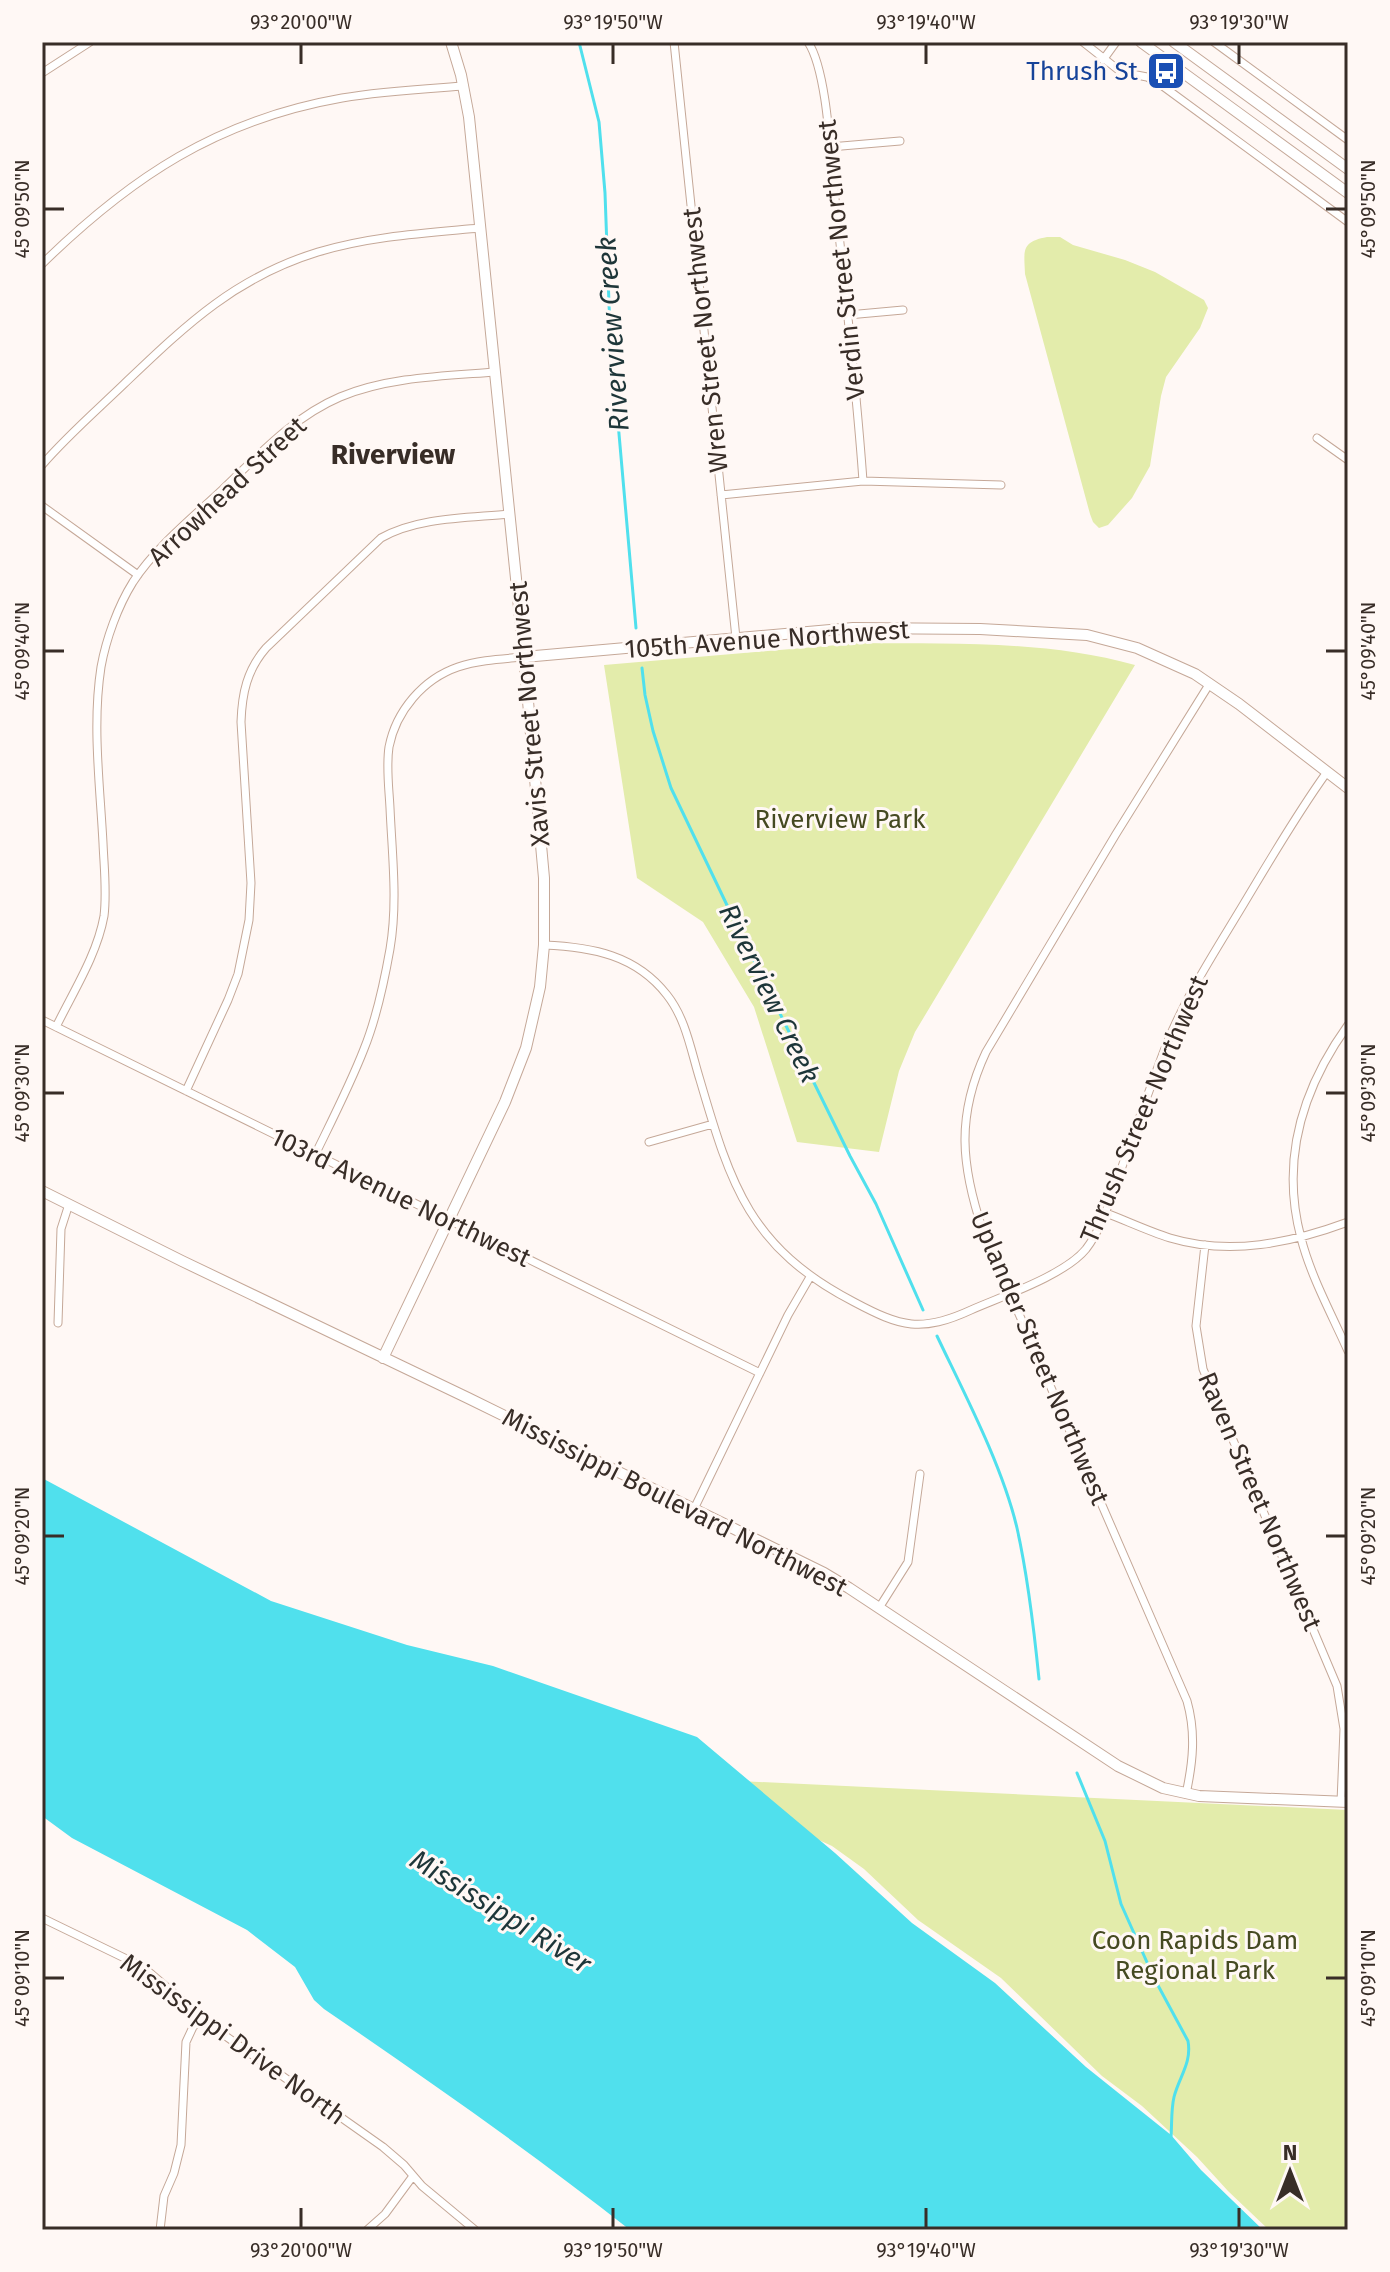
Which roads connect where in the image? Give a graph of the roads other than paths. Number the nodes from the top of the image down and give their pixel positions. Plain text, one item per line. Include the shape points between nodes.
1 (90, 42) edge
2 (451, 42) edge
3 (674, 42) edge
4 (808, 42) edge
5 (1083, 42) edge
6 (1116, 42) edge
7 (1141, 42) edge
8 (1174, 42) edge
9 (1214, 42) edge
10 (1103, 60) junction
11 (42, 73) edge
12 (464, 86) junction
13 (1348, 140) edge
14 (900, 141) dead end
15 (830, 147) junction
16 (1348, 169) edge
17 (1348, 193) edge
18 (1348, 222) edge
19 (480, 228) junction
20 (42, 264) edge
21 (903, 310) dead end
22 (848, 315) junction
23 (495, 372) junction
24 (1317, 438) dead end
25 (1348, 460) edge
26 (42, 465) edge
27 (863, 481) junction
28 (1001, 485) dead end
29 (721, 495) junction
30 (42, 506) edge
31 (509, 514) junction
32 (138, 575) junction
33 (736, 638) junction
34 (524, 657) junction
35 (1210, 683) junction
36 (1327, 772) junction
37 (1348, 788) edge
38 (544, 945) junction
39 (42, 1020) edge
40 (1348, 1025) edge
41 (56, 1027) junction
42 (186, 1091) junction
43 (713, 1124) junction
44 (649, 1142) dead end
45 (315, 1155) junction
46 (42, 1191) edge
47 (69, 1204) junction
48 (1106, 1213) junction
49 (448, 1220) junction
50 (1348, 1222) edge
51 (1300, 1237) junction
52 (1205, 1245) junction
53 (810, 1277) junction
54 (1009, 1293) junction
55 (58, 1323) dead end
56 (1348, 1351) edge
57 (383, 1358) junction
58 (760, 1373) junction
59 (920, 1474) dead end
60 (694, 1509) junction
61 (879, 1608) junction
62 (1186, 1794) junction
63 (1344, 1802) edge
64 (42, 1918) edge
65 (203, 2018) junction
66 (413, 2176) junction
67 (160, 2230) edge
68 (367, 2230) edge
69 (475, 2230) edge

1 - 11 street
2 - 12 street, Xavis Street Northwest
3 - 29 street, Wren Street Northwest
4 - 15 street, Verdin Street Northwest via 818,62
5 - 10 street
6 - 10 street
7 - 17 street
8 - 16 street
9 - 13 street
10 - 18 street via 1121,72 1160,84
12 - 19 street, Xavis Street Northwest
12 - 20 street via 340,99 240,126 140,180
14 - 15 street
15 - 22 street, Verdin Street Northwest
19 - 23 street, Xavis Street Northwest
19 - 26 street via 363,241 265,274 192,321
21 - 22 street
22 - 27 street, Verdin Street Northwest
23 - 31 street, Xavis Street Northwest
23 - 32 street, Arrowhead Street via 390,383 327,403 278,437
24 - 25 street
27 - 28 street
27 - 29 street
29 - 33 street, Wren Street Northwest
30 - 32 street
31 - 34 street, Xavis Street Northwest
31 - 42 street via 420,524 381,538 266,648 251,669 241,722 249,920 238,974
32 - 41 street, Arrowhead Street via 112,630 98,692 103,922
33 - 34 street, 105th Avenue Northwest
33 - 35 street, 105th Avenue Northwest via 884,627 1063,632 1137,648
34 - 38 street, Xavis Street Northwest via 544,878
34 - 45 street via 473,663 442,674 419,691 395,727 388,759 394,884 390,948 364,1049
35 - 36 street, 105th Avenue Northwest
35 - 54 street, Uplander Street Northwest via 974,1079 964,1125 968,1176 983,1231
36 - 37 street, 105th Avenue Northwest
36 - 48 street, Thrush Street Northwest via 1191,991
38 - 43 street, Thrush Street Northwest via 610,954 640,970 665,993 683,1024
38 - 49 street, Xavis Street Northwest via 526,1048
39 - 41 street, 103rd Avenue Northwest
40 - 51 street via 1315,1077 1299,1121 1293,1177
41 - 42 street, 103rd Avenue Northwest
42 - 45 street, 103rd Avenue Northwest
43 - 44 street
43 - 53 street, Thrush Street Northwest via 745,1205
45 - 49 street, 103rd Avenue Northwest
46 - 47 street, Mississippi Boulevard Northwest
47 - 55 street via 61,1229
47 - 57 street, Mississippi Boulevard Northwest
48 - 52 street
48 - 54 street, Thrush Street Northwest via 1076,1259
49 - 57 street, Xavis Street Northwest
49 - 58 street, 103rd Avenue Northwest
50 - 51 street
51 - 52 street via 1239,1247
51 - 56 street
52 - 63 street, Raven Street Northwest via 1196,1326 1203,1369 1337,1686 1344,1729
53 - 54 street, Thrush Street Northwest via 881,1317 910,1325 940,1322
53 - 58 street
54 - 62 street, Uplander Street Northwest via 1187,1701 1193,1743
57 - 60 street, Mississippi Boulevard Northwest
58 - 60 street
59 - 61 street via 908,1562
60 - 61 street, Mississippi Boulevard Northwest via 824,1573
61 - 62 street, Mississippi Boulevard Northwest via 1130,1773
62 - 63 street, Mississippi Boulevard Northwest
64 - 65 street, Mississippi Drive North via 143,1967
65 - 66 street, Mississippi Drive North via 383,2147
65 - 67 street via 186,2042 181,2145 164,2196
66 - 68 street
66 - 69 street, Mississippi Drive North

